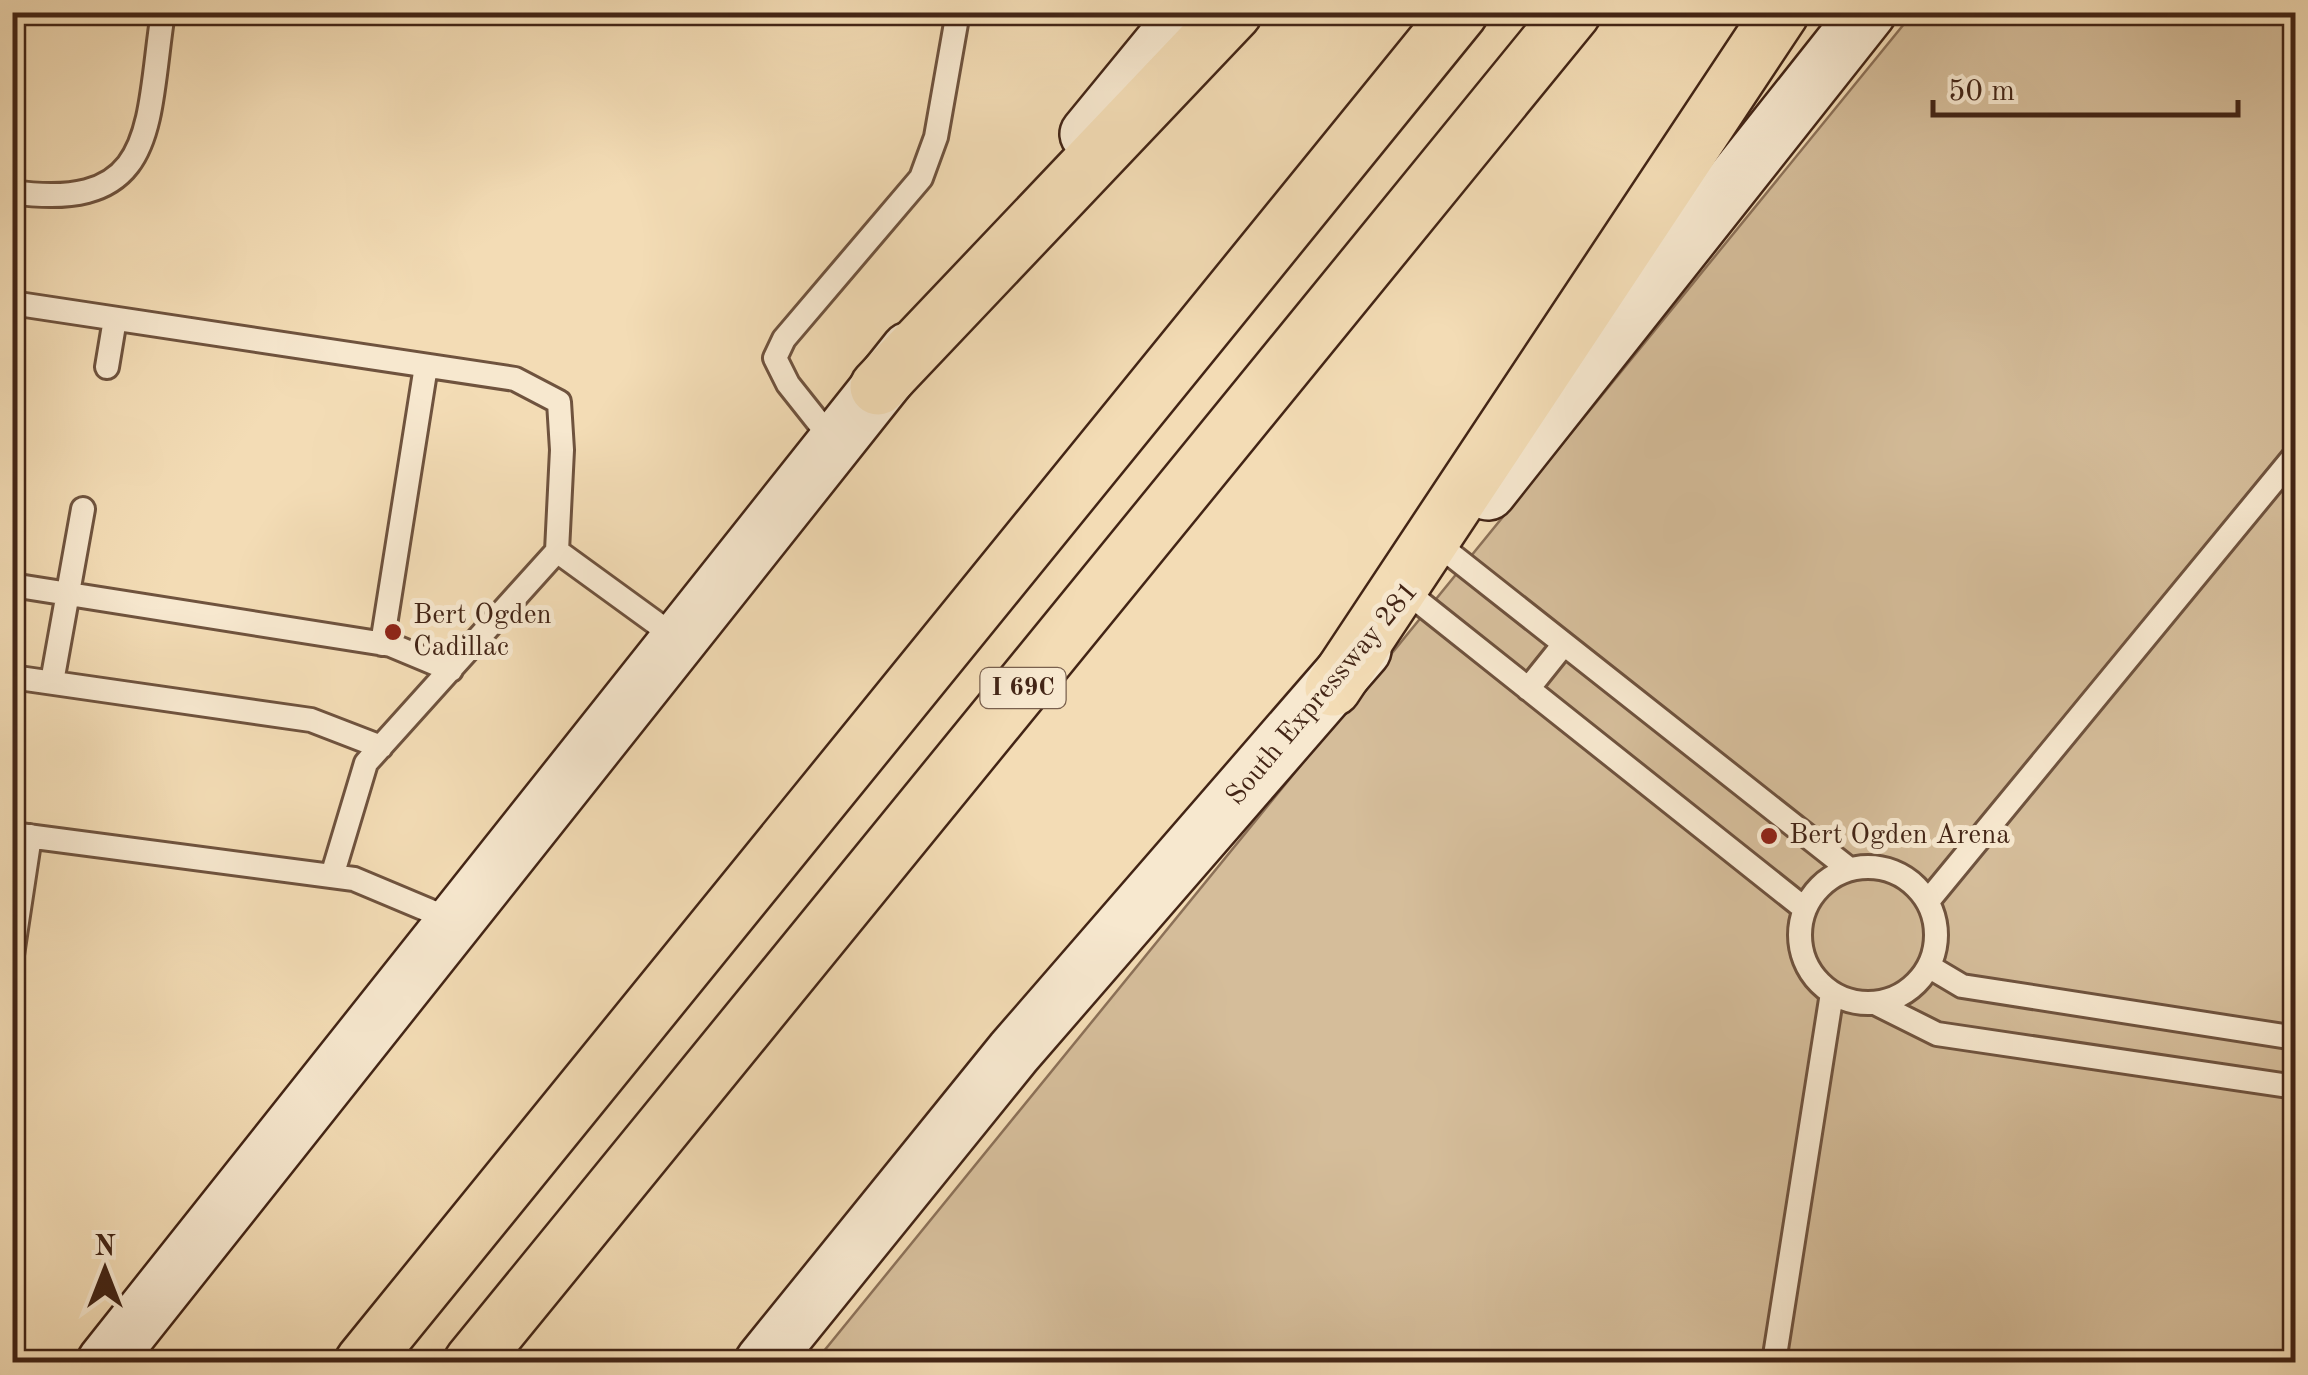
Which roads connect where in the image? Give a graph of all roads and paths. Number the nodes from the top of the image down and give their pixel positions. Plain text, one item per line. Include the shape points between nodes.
1 (163, 12) edge
2 (958, 12) edge
3 (1188, 12) edge
4 (1234, 12) edge
5 (1460, 12) edge
6 (1573, 12) edge
7 (1781, 12) edge
8 (1868, 12) edge
9 (12, 192) edge
10 (12, 303) edge
11 (115, 318) junction
12 (107, 366) dead end
13 (426, 366) junction
14 (878, 387) junction
15 (834, 442) junction
16 (2291, 467) edge
17 (84, 508) dead end
18 (1444, 548) junction
19 (557, 551) junction
20 (12, 586) edge
21 (1408, 593) junction
22 (70, 594) junction
23 (678, 639) junction
24 (382, 644) junction
25 (1564, 644) junction
26 (451, 670) junction
27 (12, 677) edge
28 (52, 682) junction
29 (1333, 688) junction
30 (1528, 688) junction
31 (381, 747) junction
32 (21, 835) edge
33 (1849, 869) junction
34 (332, 876) junction
35 (1928, 901) junction
36 (1805, 909) junction
37 (454, 921) junction
38 (12, 955) edge
39 (1930, 966) junction
40 (1832, 993) junction
41 (1875, 1003) junction
42 (2296, 1038) edge
43 (2296, 1087) edge
44 (105, 1362) edge
45 (363, 1362) edge
46 (472, 1362) edge
47 (763, 1362) edge
48 (1774, 1362) edge

1 - 9 lane via 144,138 120,178 85,196
2 - 15 lane via 936,137 921,178 775,358
3 - 14 main road
4 - 14 highway
5 - 45 highway
6 - 46 highway, I 69C
7 - 29 highway
8 - 18 main road, South Expressway 281
10 - 11 lane
11 - 12 lane
11 - 13 lane
13 - 19 lane via 515,380 558,402
13 - 24 lane
14 - 15 main road
15 - 23 main road
16 - 35 lane
17 - 22 lane
18 - 21 main road, South Expressway 281
18 - 25 lane
19 - 23 lane
19 - 26 lane
20 - 22 lane
21 - 29 main road, South Expressway 281
21 - 30 lane
22 - 24 lane
22 - 28 lane
23 - 37 main road
24 - 26 lane
25 - 30 lane
25 - 33 lane
26 - 31 lane
27 - 28 lane
28 - 31 lane via 311,720
29 - 47 main road, South Expressway 281 via 1014,1052
30 - 36 lane
31 - 34 lane via 366,763
32 - 34 lane
32 - 38 lane
33 - 35 lane via 1894,871
33 - 36 lane via 1828,879
34 - 37 lane
35 - 39 lane via 1936,922
36 - 40 lane via 1804,958
37 - 44 main road
39 - 41 lane via 1916,985
39 - 42 lane via 1962,986
40 - 41 lane
40 - 48 lane
41 - 43 lane via 1937,1034

